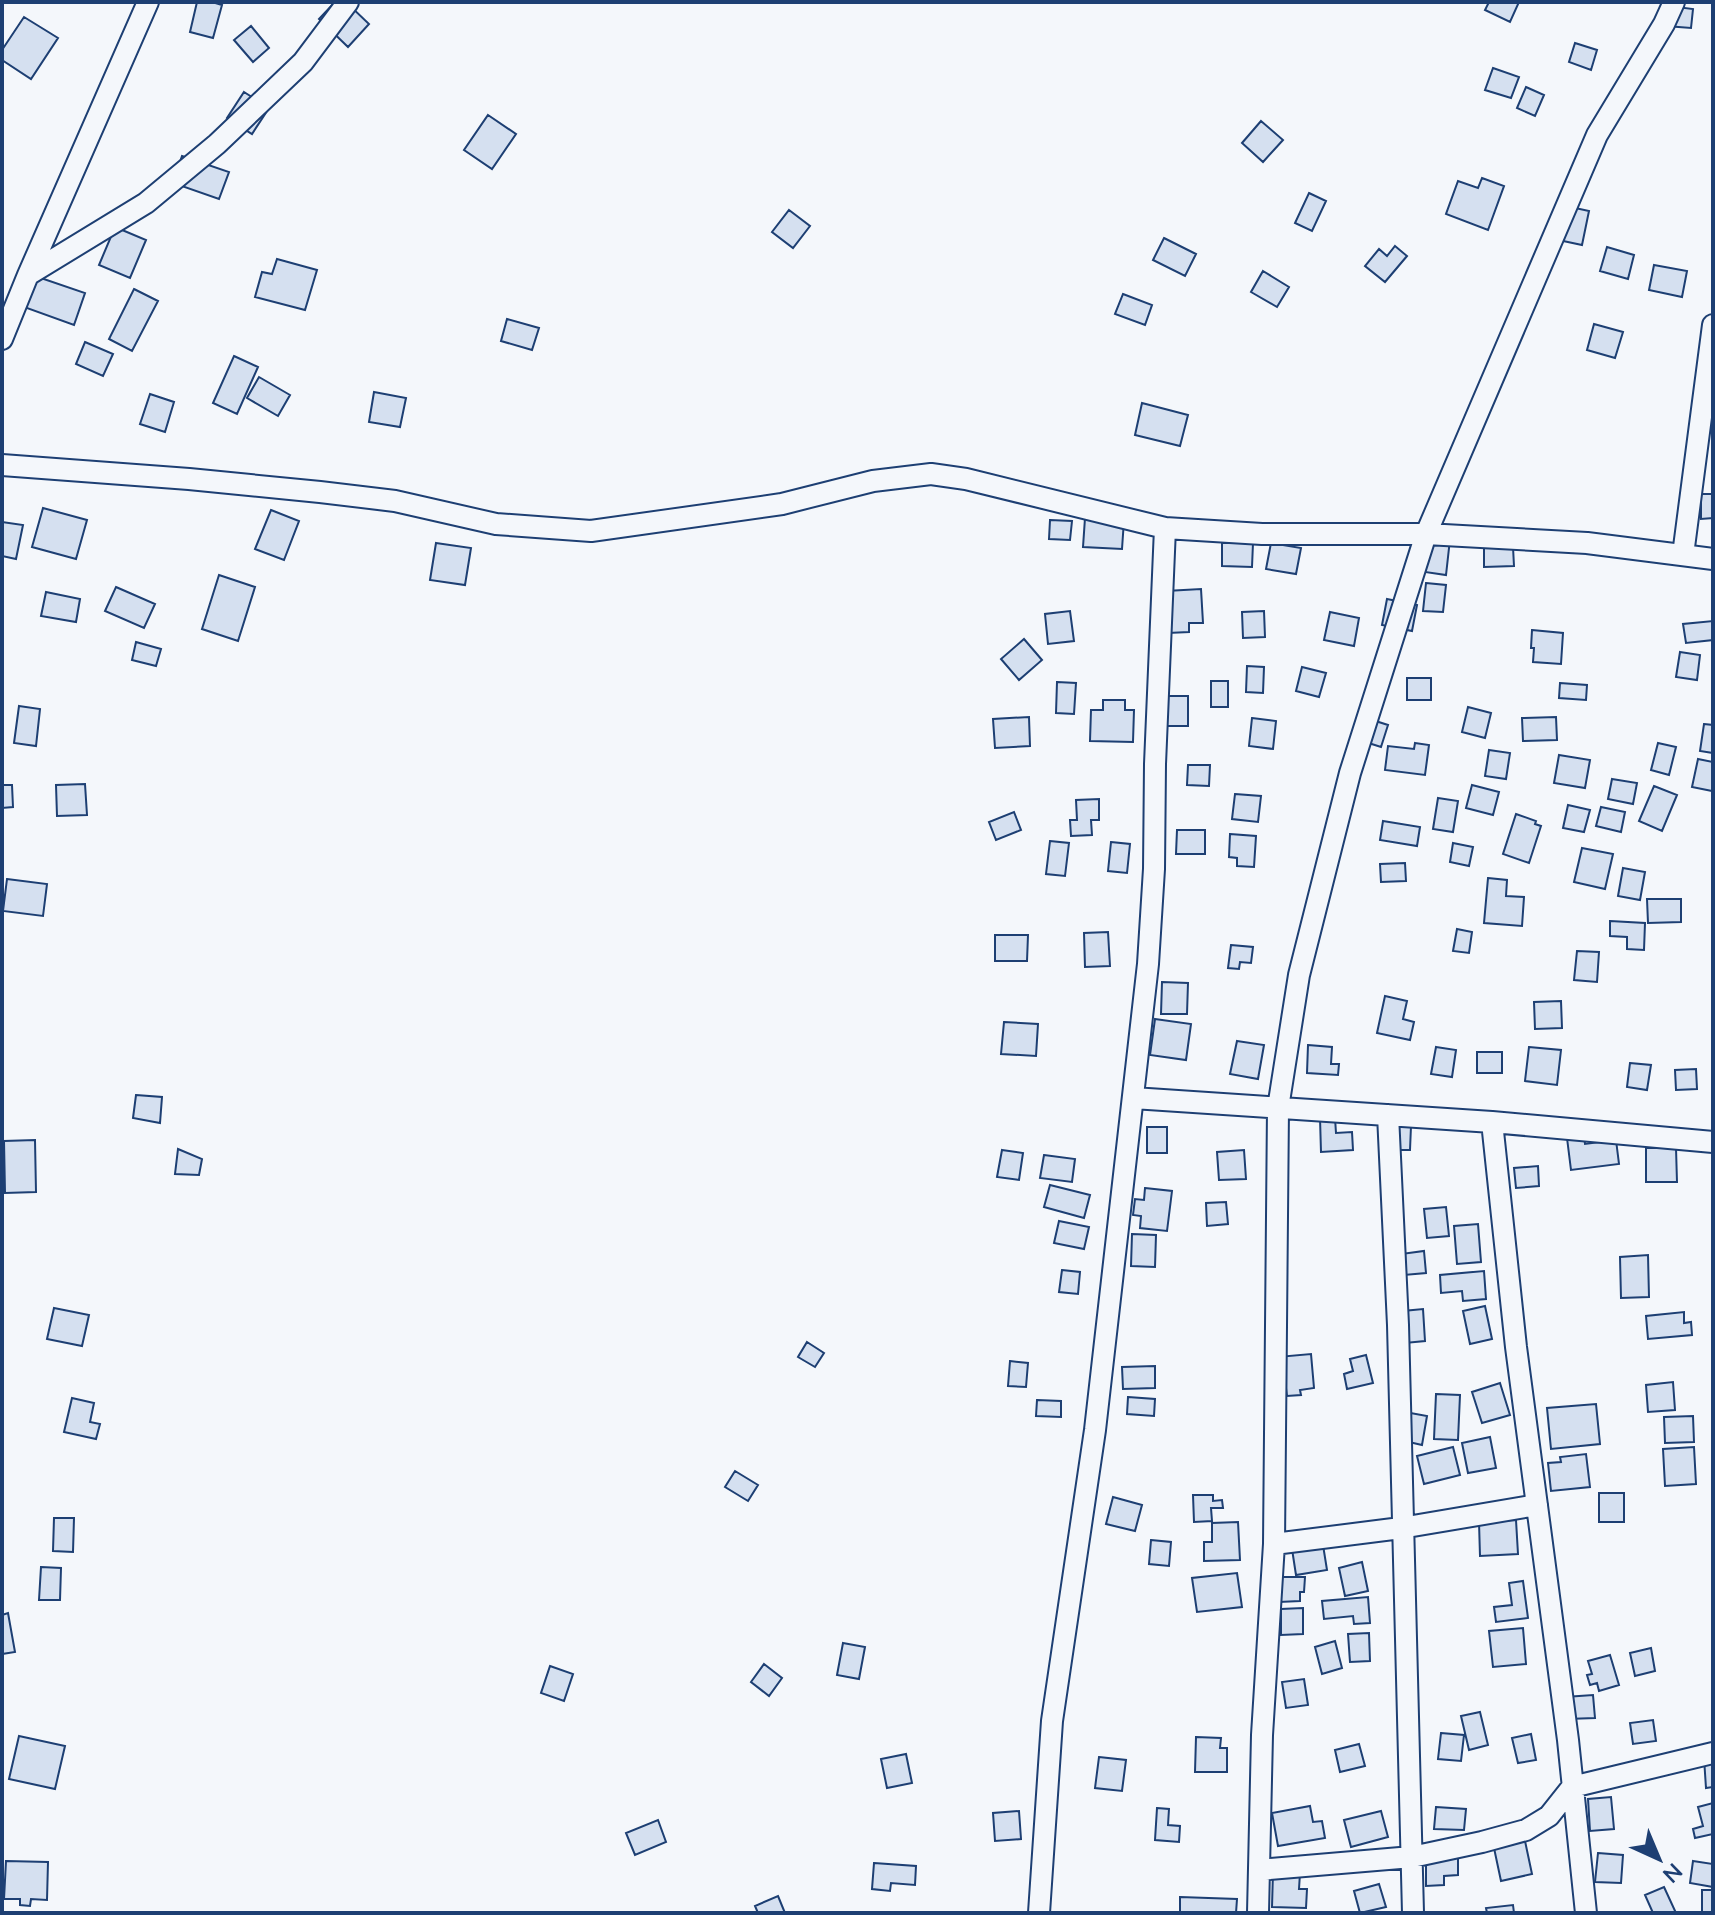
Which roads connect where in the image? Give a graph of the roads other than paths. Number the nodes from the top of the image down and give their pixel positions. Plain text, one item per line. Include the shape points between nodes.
1 (148, 2) edge
2 (348, 2) edge
3 (1674, 2) edge
4 (28, 275) junction
5 (1713, 325) edge
6 (2, 339) edge
7 (2, 465) edge
8 (1165, 528) junction
9 (1426, 534) junction
10 (1683, 555) junction
11 (1713, 559) edge
12 (1133, 1098) junction
13 (1278, 1108) junction
14 (1388, 1115) junction
15 (1492, 1122) junction
16 (1713, 1142) edge
17 (1537, 1505) junction
18 (1401, 1528) junction
19 (1274, 1544) junction
20 (1713, 1753) edge
21 (1572, 1787) junction
22 (1412, 1857) junction
23 (1259, 1870) junction
24 (1039, 1913) edge
25 (1258, 1913) edge
26 (1413, 1913) edge
27 (1586, 1913) edge

1 - 4 street
2 - 4 street via 303,62 217,144 146,203
3 - 9 street via 1597,135
4 - 6 street
5 - 10 street
7 - 8 street via 335,494 395,501 496,524 591,531 782,504 873,481 931,474
8 - 9 street
8 - 12 street via 1154,869
9 - 10 street via 1587,543
9 - 13 street via 1350,773 1299,975
10 - 11 street
12 - 13 street
12 - 24 street via 1095,1430 1052,1721
13 - 14 street
13 - 19 street
14 - 15 street
14 - 18 street
15 - 16 street
15 - 17 street
17 - 18 street
17 - 21 street
18 - 19 street
18 - 22 street
19 - 23 street
20 - 21 street
21 - 22 street via 1549,1816 1526,1830
21 - 27 street
22 - 23 street
22 - 26 street
23 - 25 street

